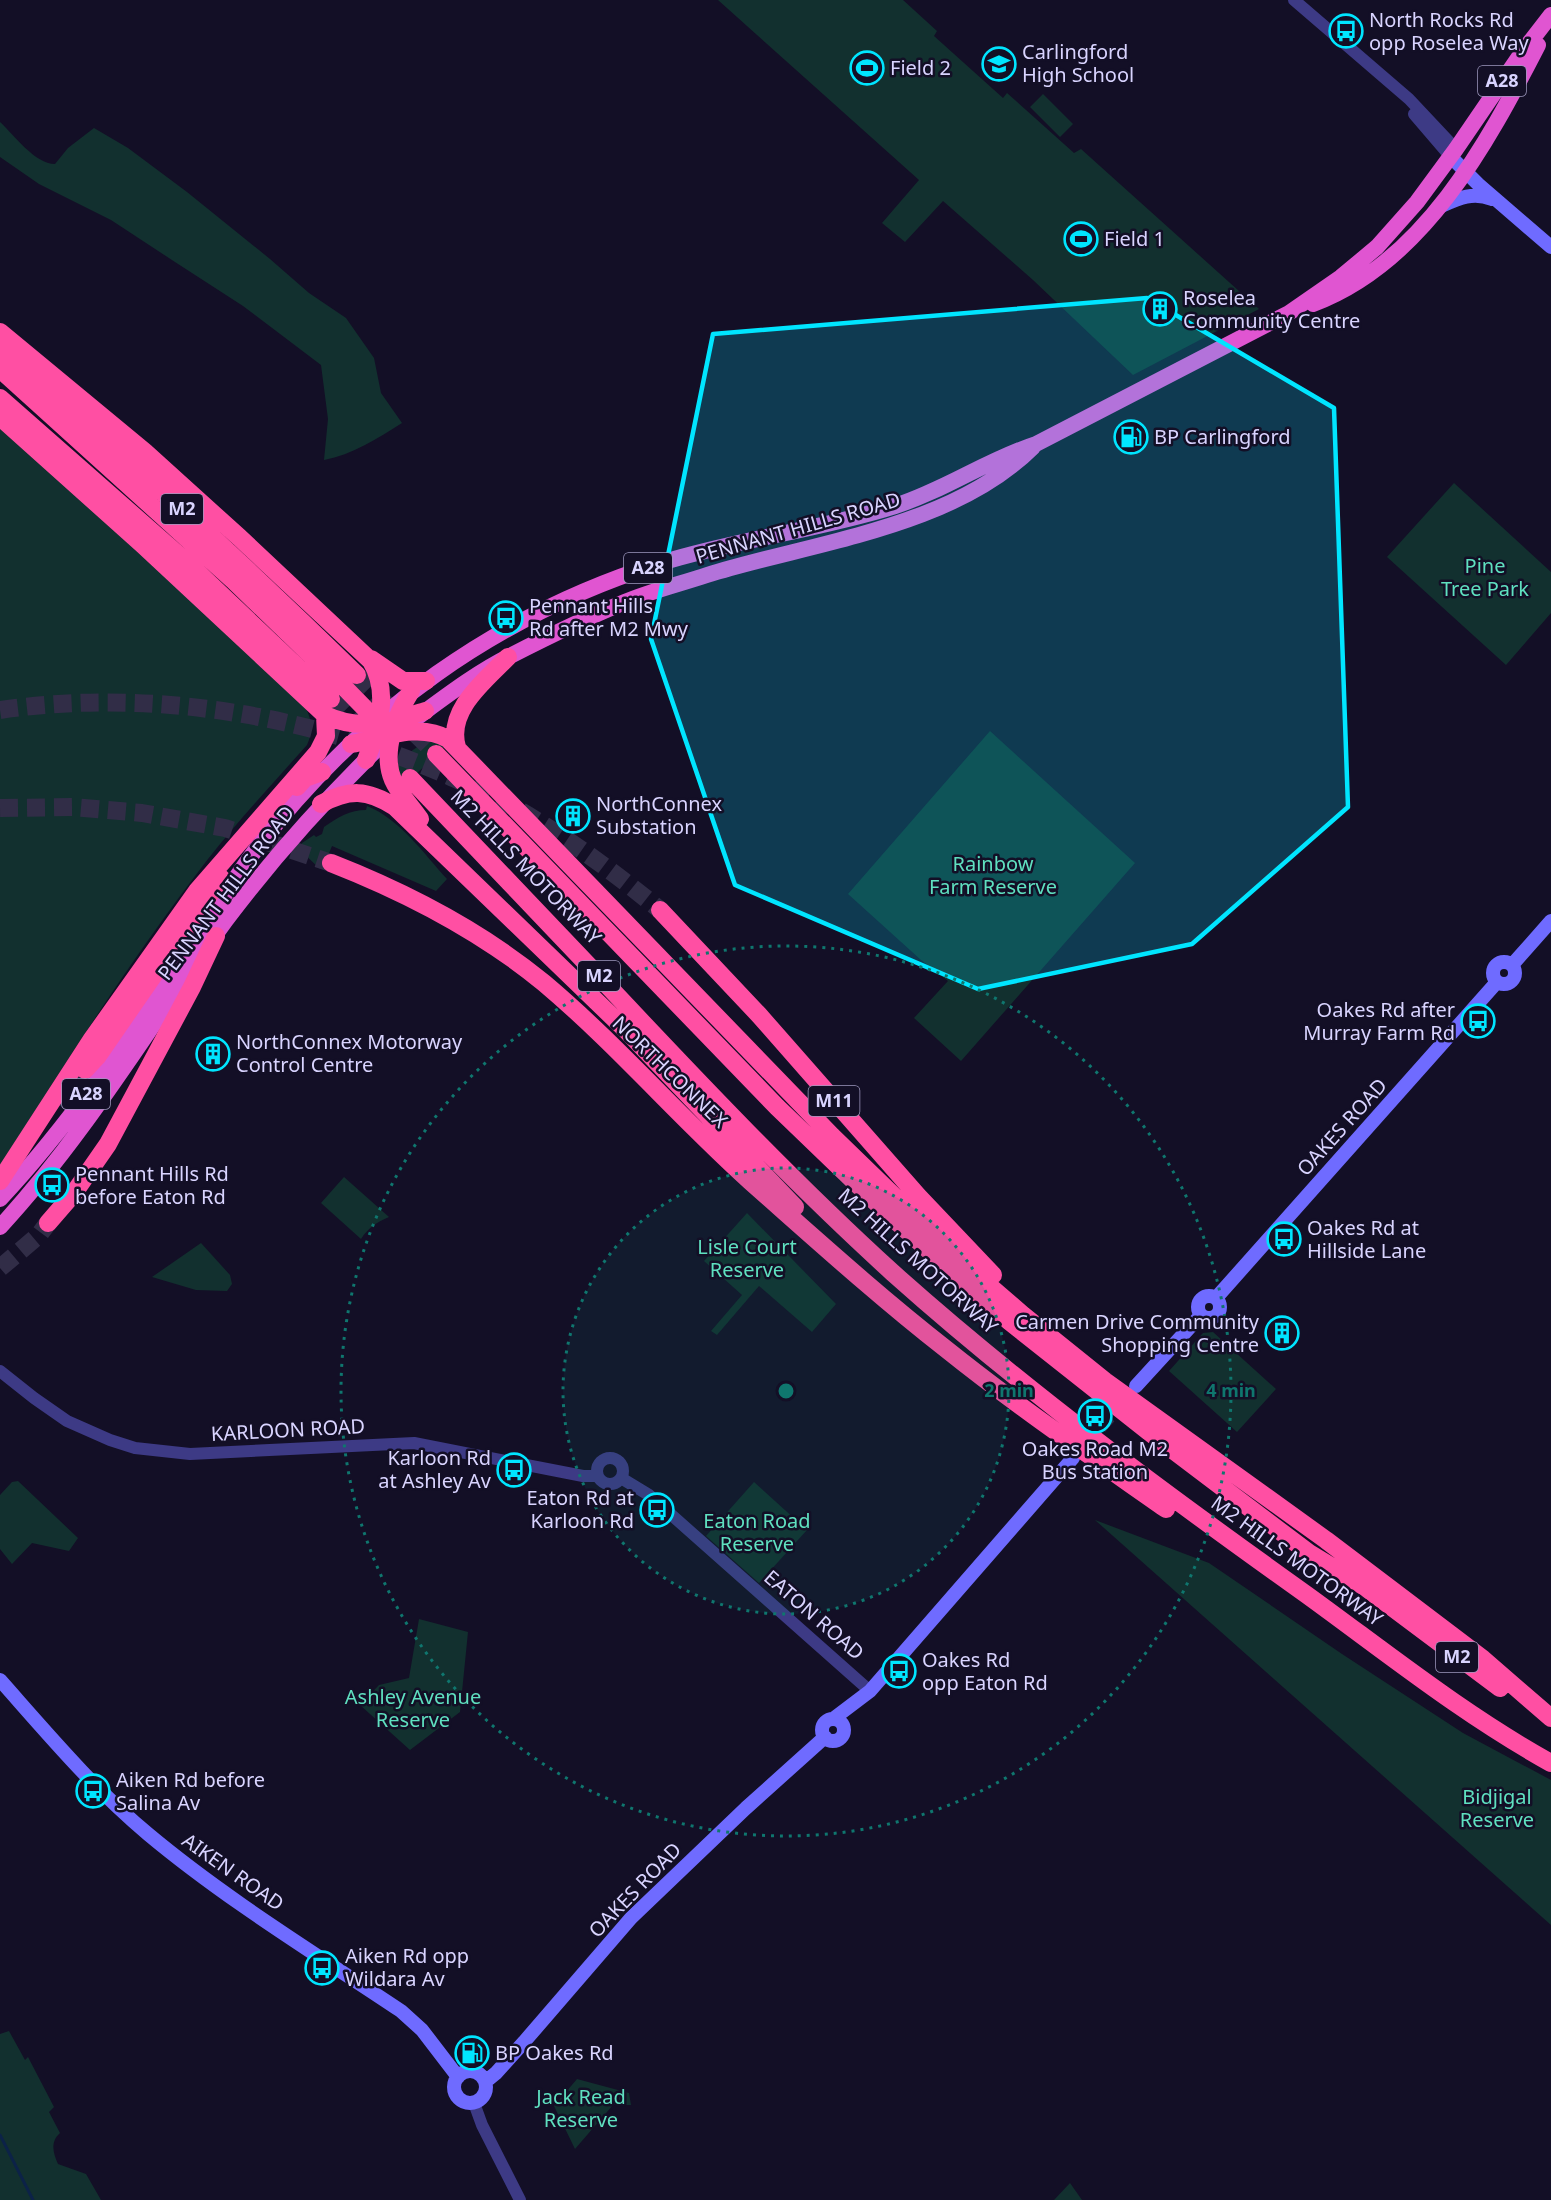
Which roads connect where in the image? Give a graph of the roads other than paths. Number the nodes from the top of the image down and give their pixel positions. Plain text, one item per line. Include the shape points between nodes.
1 (1294, 0) edge
2 (1551, 17) edge
3 (1453, 153) junction
4 (1468, 169) junction
5 (1499, 202) junction
6 (1439, 207) junction
7 (1551, 236) edge
8 (1551, 247) edge
9 (1289, 313) junction
10 (0, 332) edge
11 (0, 351) edge
12 (0, 369) edge
13 (0, 380) edge
14 (0, 398) edge
15 (0, 417) edge
16 (1036, 444) junction
17 (89, 450) junction
18 (931, 493) junction
19 (968, 494) junction
20 (360, 652) junction
21 (508, 657) junction
22 (357, 675) tunnel mouth
23 (418, 686) junction
24 (328, 707) junction
25 (426, 711) joint
26 (381, 726) junction
27 (351, 744) joint
28 (457, 747) junction
29 (436, 754) tunnel mouth
30 (366, 760) joint
31 (314, 769) junction
32 (410, 778) dead end
33 (321, 804) junction
34 (255, 823) junction
35 (448, 857) junction
36 (331, 863) tunnel mouth
37 (230, 866) junction
38 (660, 910) tunnel mouth
39 (1551, 921) edge
40 (216, 936) junction
41 (85, 1070) tunnel mouth
42 (0, 1181) edge
43 (0, 1199) edge
44 (48, 1223) tunnel mouth
45 (0, 1227) edge
46 (895, 1308) junction
47 (0, 1371) edge
48 (1106, 1381) junction
49 (1136, 1386) dead end
50 (1073, 1458) dead end
51 (597, 1476) junction
52 (621, 1478) junction
53 (0, 1680) edge
54 (1439, 1691) junction
55 (866, 1694) junction
56 (1551, 1718) edge
57 (1551, 1724) edge
58 (1551, 1763) edge
59 (458, 2077) junction
60 (485, 2082) junction
61 (474, 2103) junction
62 (520, 2200) edge

1 - 3 street via 1409,99
2 - 3 highway, PENNANT HILLS ROAD / A28
2 - 4 highway, PENNANT HILLS ROAD / A28
3 - 4 main road
3 - 9 highway, PENNANT HILLS ROAD / A28 via 1377,247
4 - 5 main road
4 - 6 highway, PENNANT HILLS ROAD / A28
4 - 7 main road
5 - 6 main road via 1470,195
5 - 8 main road
6 - 9 highway, PENNANT HILLS ROAD / A28 via 1378,268 1336,295
9 - 16 highway, PENNANT HILLS ROAD / A28
10 - 20 highway, M2 via 145,452
11 - 22 highway, M2 via 169,497
12 - 17 highway
13 - 17 highway
14 - 24 highway, M2 via 191,566
15 - 24 highway, M2
16 - 18 highway, PENNANT HILLS ROAD / A28 via 1010,452
16 - 19 highway, PENNANT HILLS ROAD / A28 via 1016,464
17 - 26 highway via 233,580
18 - 19 highway via 958,489
18 - 23 highway, PENNANT HILLS ROAD / A28 via 873,512 670,561 614,580 533,615
19 - 21 highway, PENNANT HILLS ROAD / A28 via 906,520 626,602
20 - 23 highway via 403,681
20 - 26 highway via 371,661 380,680
21 - 25 highway, PENNANT HILLS ROAD / A28
21 - 28 highway via 467,700 456,732
23 - 26 highway, M2
24 - 26 highway, M2 via 340,722
24 - 31 highway via 326,736
25 - 26 highway, M2
26 - 27 highway, M2
26 - 28 highway, M2 via 427,731 443,736
26 - 30 highway
26 - 35 highway, M2 via 394,783
27 - 31 highway, PENNANT HILLS ROAD / A28
28 - 48 highway, M2 via 865,1169 965,1265
29 - 57 highway, M2 HILLS MOTORWAY / M2 via 777,1107 886,1212 1010,1322 1309,1553 1365,1587
30 - 33 highway, PENNANT HILLS ROAD / A28
31 - 34 highway
31 - 37 highway
31 - 43 highway, PENNANT HILLS ROAD / A28 via 103,1072
32 - 54 highway, M2 HILLS MOTORWAY / M2 via 735,1119 909,1286 1117,1458
33 - 35 highway via 349,792 385,800
33 - 40 highway, PENNANT HILLS ROAD / A28 via 286,843
34 - 37 highway
34 - 42 highway via 197,891 159,944
35 - 46 highway, M2 via 626,1030
36 - 46 highway, NORTHCONNEX via 457,924 542,982 756,1186
37 - 41 highway
38 - 48 highway, M11 via 994,1276
39 - 49 main road, OAKES ROAD via 1512,965 1516,974 1513,981 1497,982 1216,1298 1201,1298 1197,1306 1201,1315
40 - 44 highway via 108,1144
40 - 45 highway, PENNANT HILLS ROAD / A28 via 78,1134
46 - 54 highway, M2 via 1057,1433 1400,1674
47 - 51 street, KARLOON ROAD via 68,1421 135,1448 190,1454 414,1443
48 - 56 highway, M2 HILLS MOTORWAY / M2 via 1483,1659
50 - 55 main road
51 - 52 street via 611,1485
51 - 52 street via 600,1461 612,1458 622,1465
52 - 55 street, EATON ROAD via 649,1495
53 - 59 main road, AIKEN ROAD via 95,1784 146,1833 198,1874 401,2011 422,2030
54 - 58 highway, M2 HILLS MOTORWAY / M2
55 - 60 main road, OAKES ROAD via 856,1700 838,1724 827,1721 823,1727 825,1737 638,1910
59 - 60 main road via 471,2072
59 - 61 main road via 454,2087 458,2097
60 - 61 main road via 483,2096
61 - 62 street

